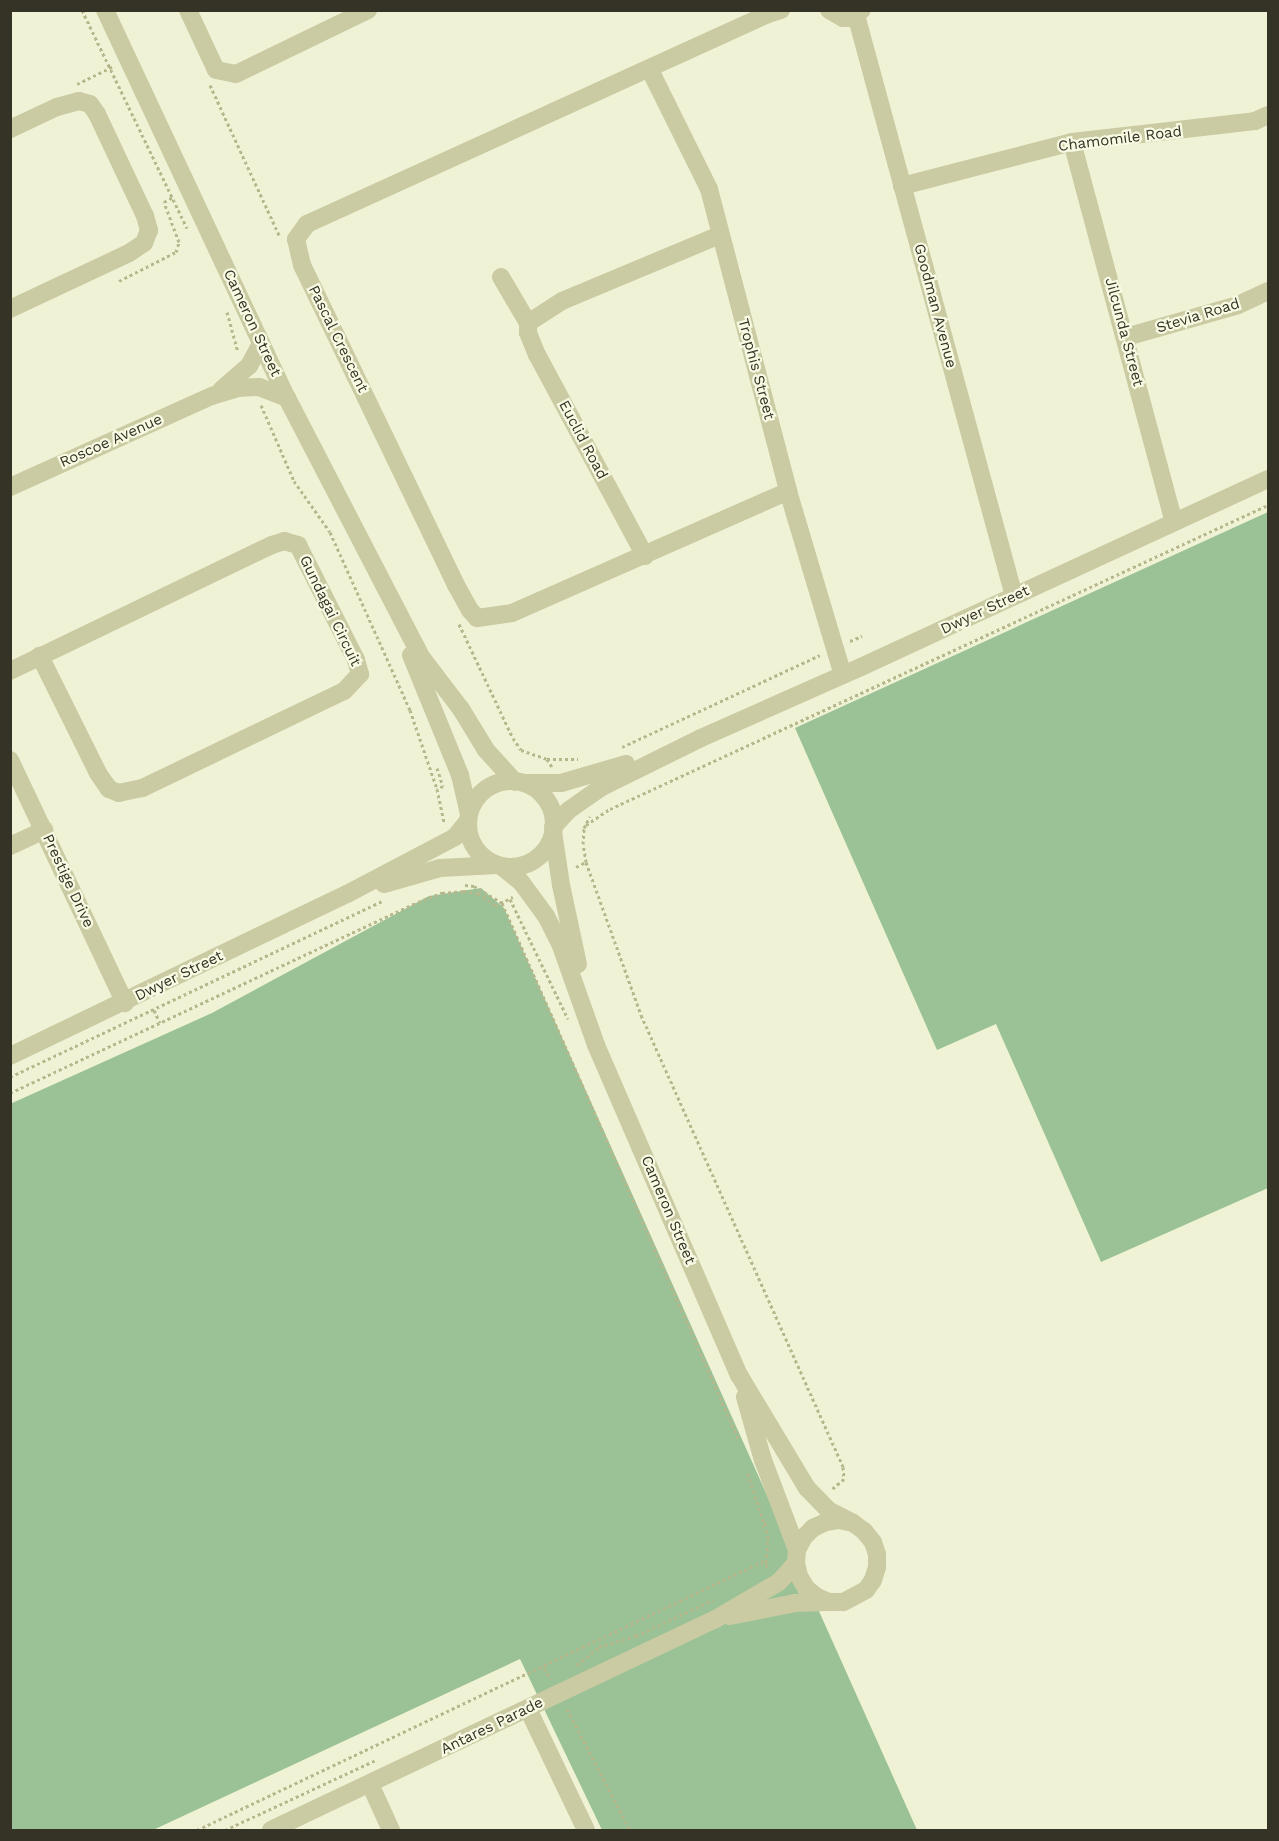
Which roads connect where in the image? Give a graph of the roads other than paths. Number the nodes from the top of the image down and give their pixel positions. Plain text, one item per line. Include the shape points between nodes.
1 (105, 10) edge
2 (116, 10) edge
3 (188, 10) edge
4 (368, 10) edge
5 (781, 10) edge
6 (829, 10) edge
7 (859, 13) edge
8 (650, 70) junction
9 (149, 105) junction
10 (1269, 115) edge
11 (10, 129) edge
12 (1072, 142) junction
13 (903, 186) junction
14 (720, 235) junction
15 (501, 277) dead end
16 (1269, 291) edge
17 (10, 309) edge
18 (528, 323) junction
19 (1126, 337) junction
20 (261, 343) junction
21 (212, 396) junction
22 (287, 398) junction
23 (1269, 479) edge
24 (10, 487) edge
25 (788, 491) junction
26 (1174, 522) junction
27 (362, 538) junction
28 (645, 556) junction
29 (1014, 596) junction
30 (40, 656) junction
31 (10, 670) edge
32 (843, 675) junction
33 (701, 738) junction
34 (10, 759) edge
35 (519, 782) junction
36 (469, 817) junction
37 (553, 829) junction
38 (44, 830) junction
39 (10, 846) edge
40 (499, 866) junction
41 (347, 894) junction
42 (125, 1003) junction
43 (596, 1045) junction
44 (10, 1056) edge
45 (739, 1375) junction
46 (853, 1524) junction
47 (797, 1556) junction
48 (837, 1602) junction
49 (714, 1620) junction
50 (528, 1709) junction
51 (370, 1784) junction
52 (271, 1830) edge
53 (391, 1830) edge
54 (586, 1830) edge

1 - 9 street, Cameron Street
2 - 9 street, Cameron Street
3 - 4 street via 216,70 236,74
5 - 8 street, Pascal Crescent
6 - 7 street via 843,18
7 - 13 street, Goodman Avenue
8 - 14 street, Trophis Street via 709,189
8 - 28 street, Pascal Crescent via 307,224 296,238 302,265 456,585 477,618 512,613
9 - 20 street, Cameron Street
10 - 12 street, Chamomile Road via 1255,121
11 - 17 street via 57,107 79,101 90,104 149,230 144,243 129,253
12 - 13 street, Chamomile Road
12 - 19 street, Jilcunda Street
13 - 29 street, Goodman Avenue
14 - 18 street via 562,301
14 - 25 street, Trophis Street
15 - 18 street, Euclid Road
16 - 19 street, Stevia Road via 1238,305
18 - 28 street, Euclid Road via 537,355
19 - 26 street, Jilcunda Street
20 - 21 street via 249,366
20 - 22 street, Cameron Street
21 - 22 street via 259,387
21 - 24 street, Roscoe Avenue
22 - 27 street, Cameron Street
23 - 26 street, Dwyer Street
25 - 28 street, Pascal Crescent
25 - 32 street, Trophis Street
26 - 29 street, Dwyer Street
27 - 35 street, Cameron Street via 422,658 486,750
27 - 36 street, Cameron Street via 460,775
29 - 32 street, Dwyer Street
30 - 30 street, Gundagai Circuit via 284,541 298,545 360,674 344,691 142,788 119,793 109,789 98,773
30 - 31 street, Gundagai Circuit
32 - 33 street, Dwyer Street
33 - 35 street, Dwyer Street via 561,783
33 - 37 street, Dwyer Street via 600,789 569,810
34 - 38 street, Prestige Drive
35 - 36 street via 503,782 482,792
35 - 37 street via 546,800
36 - 40 street via 472,843 479,853
36 - 41 street, Dwyer Street via 455,837
37 - 40 street via 535,860 513,867
37 - 43 street, Cameron Street via 564,905
38 - 39 street
38 - 42 street, Prestige Drive
40 - 41 street, Dwyer Street via 440,868
40 - 43 street, Cameron Street via 520,882 546,916 561,946
41 - 42 street, Dwyer Street
42 - 44 street, Dwyer Street
43 - 45 street, Cameron Street
45 - 46 street, Cameron Street via 807,1488 828,1510
45 - 47 street, Cameron Street via 763,1460
46 - 47 street via 839,1520 813,1528 804,1537
46 - 48 street via 873,1542 877,1567 866,1590 855,1598
47 - 48 street via 799,1576 806,1588 817,1597
47 - 49 street, Antares Parade via 779,1582
48 - 49 street, Antares Parade via 795,1603
49 - 50 street, Antares Parade via 552,1684
50 - 51 street, Antares Parade
50 - 54 street
51 - 52 street, Antares Parade
51 - 53 street

